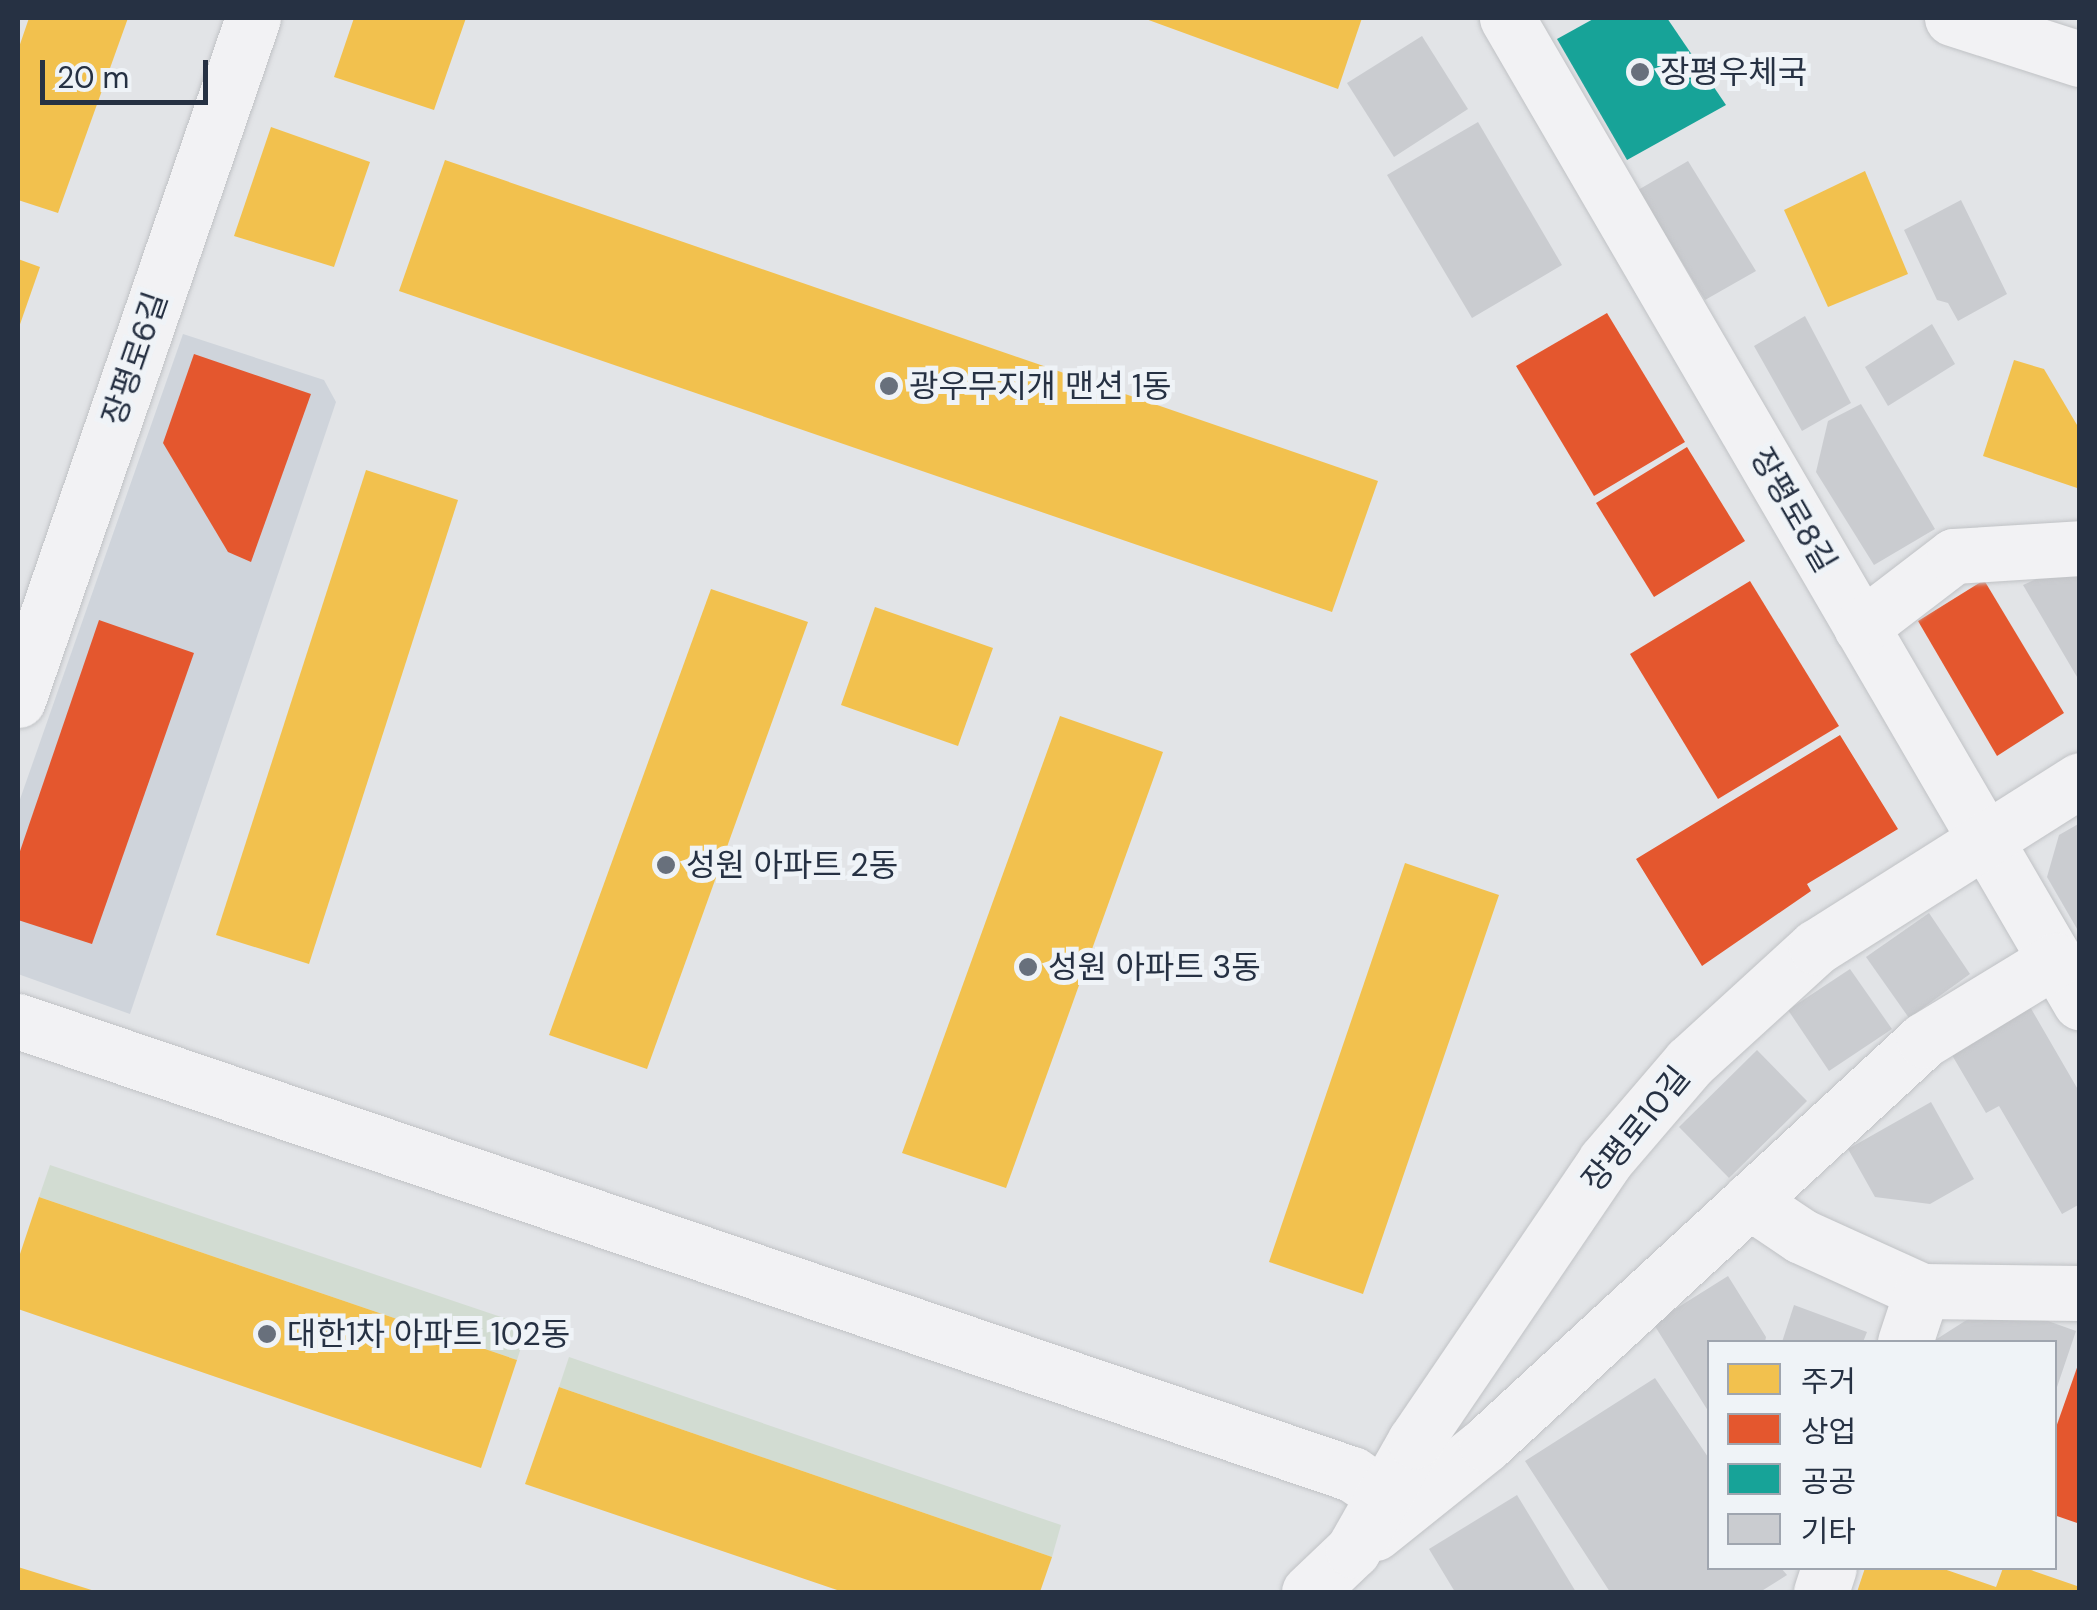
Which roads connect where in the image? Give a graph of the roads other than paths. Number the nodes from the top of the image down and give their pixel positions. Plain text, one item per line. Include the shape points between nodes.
1 (253, 18) edge
2 (1507, 18) edge
3 (1952, 18) edge
4 (2080, 59) edge
5 (2080, 548) edge
6 (1862, 627) junction
7 (18, 700) edge
8 (2080, 780) edge
9 (1984, 838) junction
10 (2067, 981) edge
11 (18, 1021) edge
12 (1749, 1200) junction
13 (1922, 1291) junction
14 (2080, 1293) edge
15 (1905, 1340) edge
16 (1382, 1494) junction
17 (1353, 1550) junction
18 (1309, 1592) edge

1 - 7 street, 장평로6길
2 - 6 street, 장평로8길
3 - 4 street
5 - 6 street via 1954,556
6 - 9 street, 장평로8길
8 - 9 street, 장평로10길
9 - 10 street, 장평로8길
9 - 16 street, 장평로10길 via 1816,947 1690,1062 1605,1161
10 - 12 street via 1924,1040
11 - 16 street via 1352,1474
12 - 13 street via 1801,1236
12 - 17 street via 1486,1444
13 - 14 street
13 - 15 street
16 - 17 street, 장평로10길
17 - 18 street, 장평로10길

